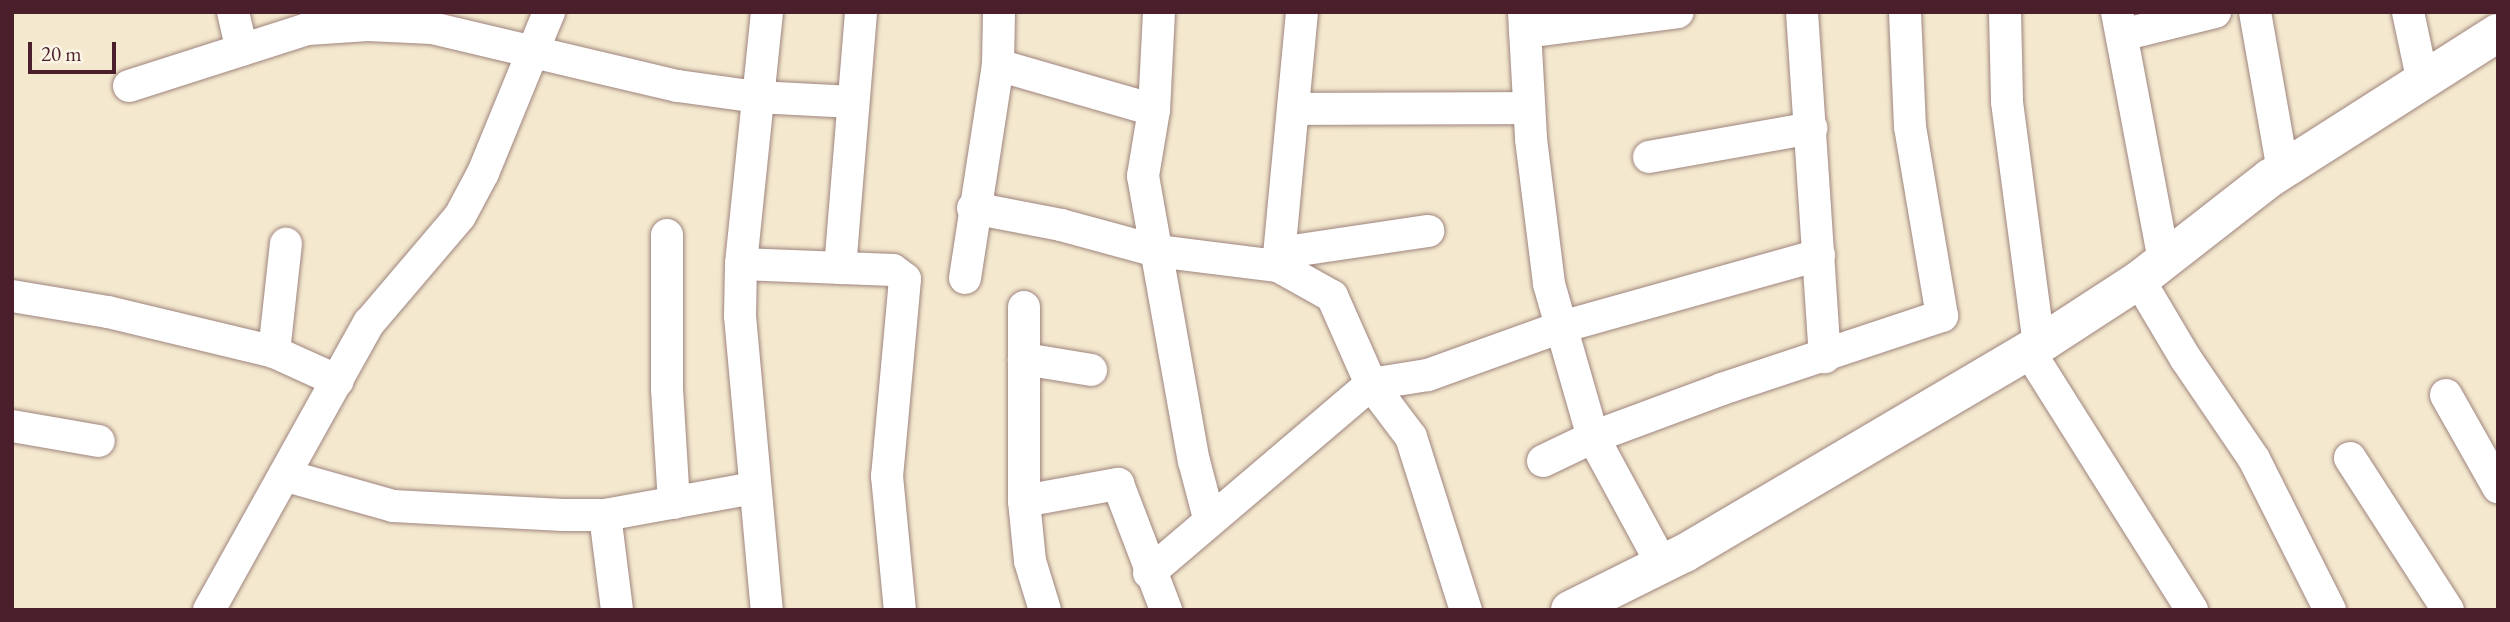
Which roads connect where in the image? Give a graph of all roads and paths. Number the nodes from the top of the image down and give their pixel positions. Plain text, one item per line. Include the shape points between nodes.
1 (233, 12) edge
2 (549, 12) edge
3 (767, 12) edge
4 (860, 12) edge
5 (999, 12) edge
6 (1159, 12) edge
7 (1302, 12) edge
8 (1678, 12) edge
9 (1802, 12) edge
10 (1905, 12) edge
11 (2004, 12) edge
12 (2215, 12) edge
13 (2255, 12) edge
14 (2409, 12) edge
15 (300, 22) edge
16 (1525, 22) edge
17 (2120, 24) edge
18 (2498, 33) edge
19 (242, 50) junction
20 (534, 50) junction
21 (998, 65) junction
22 (2422, 78) junction
23 (129, 86) dead end
24 (757, 97) junction
25 (853, 102) junction
26 (1529, 108) junction
27 (1293, 109) junction
28 (1154, 110) junction
29 (1811, 128) junction
30 (1649, 157) dead end
31 (2283, 170) junction
32 (973, 208) junction
33 (1427, 231) dead end
34 (667, 235) dead end
35 (286, 244) dead end
36 (1157, 251) junction
37 (1819, 255) junction
38 (1279, 259) junction
39 (741, 264) junction
40 (840, 268) junction
41 (2152, 270) junction
42 (965, 278) dead end
43 (12, 296) edge
44 (1024, 307) dead end
45 (1561, 327) junction
46 (2034, 347) junction
47 (274, 352) junction
48 (1825, 357) junction
49 (1024, 359) junction
50 (1091, 370) dead end
51 (338, 381) junction
52 (1371, 384) junction
53 (2446, 394) dead end
54 (12, 426) edge
55 (1593, 437) junction
56 (99, 441) dead end
57 (2350, 458) dead end
58 (1543, 461) dead end
59 (287, 476) junction
60 (2498, 487) edge
61 (754, 488) junction
62 (1024, 501) junction
63 (674, 503) junction
64 (605, 515) junction
65 (1209, 518) junction
66 (1662, 565) junction
67 (1149, 573) junction
68 (209, 610) edge
69 (617, 610) edge
70 (767, 610) edge
71 (900, 610) edge
72 (1045, 610) edge
73 (1166, 610) edge
74 (1466, 610) edge
75 (1570, 610) edge
76 (2192, 610) edge
77 (2330, 610) edge
78 (2448, 610) edge

1 - 19 street
2 - 20 street
3 - 24 street
4 - 25 street
5 - 21 street
6 - 28 street
7 - 27 street
8 - 16 street
9 - 29 street
10 - 48 street via 1910,127 1942,316
11 - 46 street via 2007,102
12 - 17 street
13 - 31 street
14 - 22 street
15 - 19 street
15 - 20 street via 420,27
16 - 26 street
17 - 41 street
18 - 22 street
19 - 23 street
20 - 24 street via 647,81
20 - 51 street via 460,216 376,313
21 - 28 street
21 - 32 street
22 - 31 street
24 - 25 street
24 - 39 street
25 - 40 street
26 - 27 street
26 - 45 street via 1549,284
27 - 38 street
28 - 36 street via 1143,176
29 - 30 street
29 - 37 street
31 - 41 street
32 - 36 street
32 - 42 street
33 - 38 street
34 - 63 street via 667,389
35 - 47 street
36 - 38 street
36 - 65 street via 1194,461
37 - 45 street
37 - 48 street
38 - 52 street via 1332,296
39 - 40 street
39 - 61 street via 740,316
40 - 71 street via 893,270 905,279 887,476
41 - 46 street
41 - 77 street via 2186,359 2254,459
43 - 47 street via 108,312
44 - 49 street
45 - 52 street via 1428,375
45 - 55 street
46 - 66 street
46 - 76 street
47 - 51 street
48 - 55 street
49 - 50 street
49 - 62 street
51 - 59 street
52 - 65 street
52 - 74 street via 1411,437
53 - 60 street
54 - 56 street
55 - 58 street
55 - 66 street
57 - 78 street
59 - 64 street via 393,506
59 - 68 street
61 - 63 street
61 - 70 street
62 - 67 street via 1118,484
62 - 72 street via 1030,561
63 - 64 street
64 - 69 street
65 - 67 street
66 - 75 street
67 - 73 street

